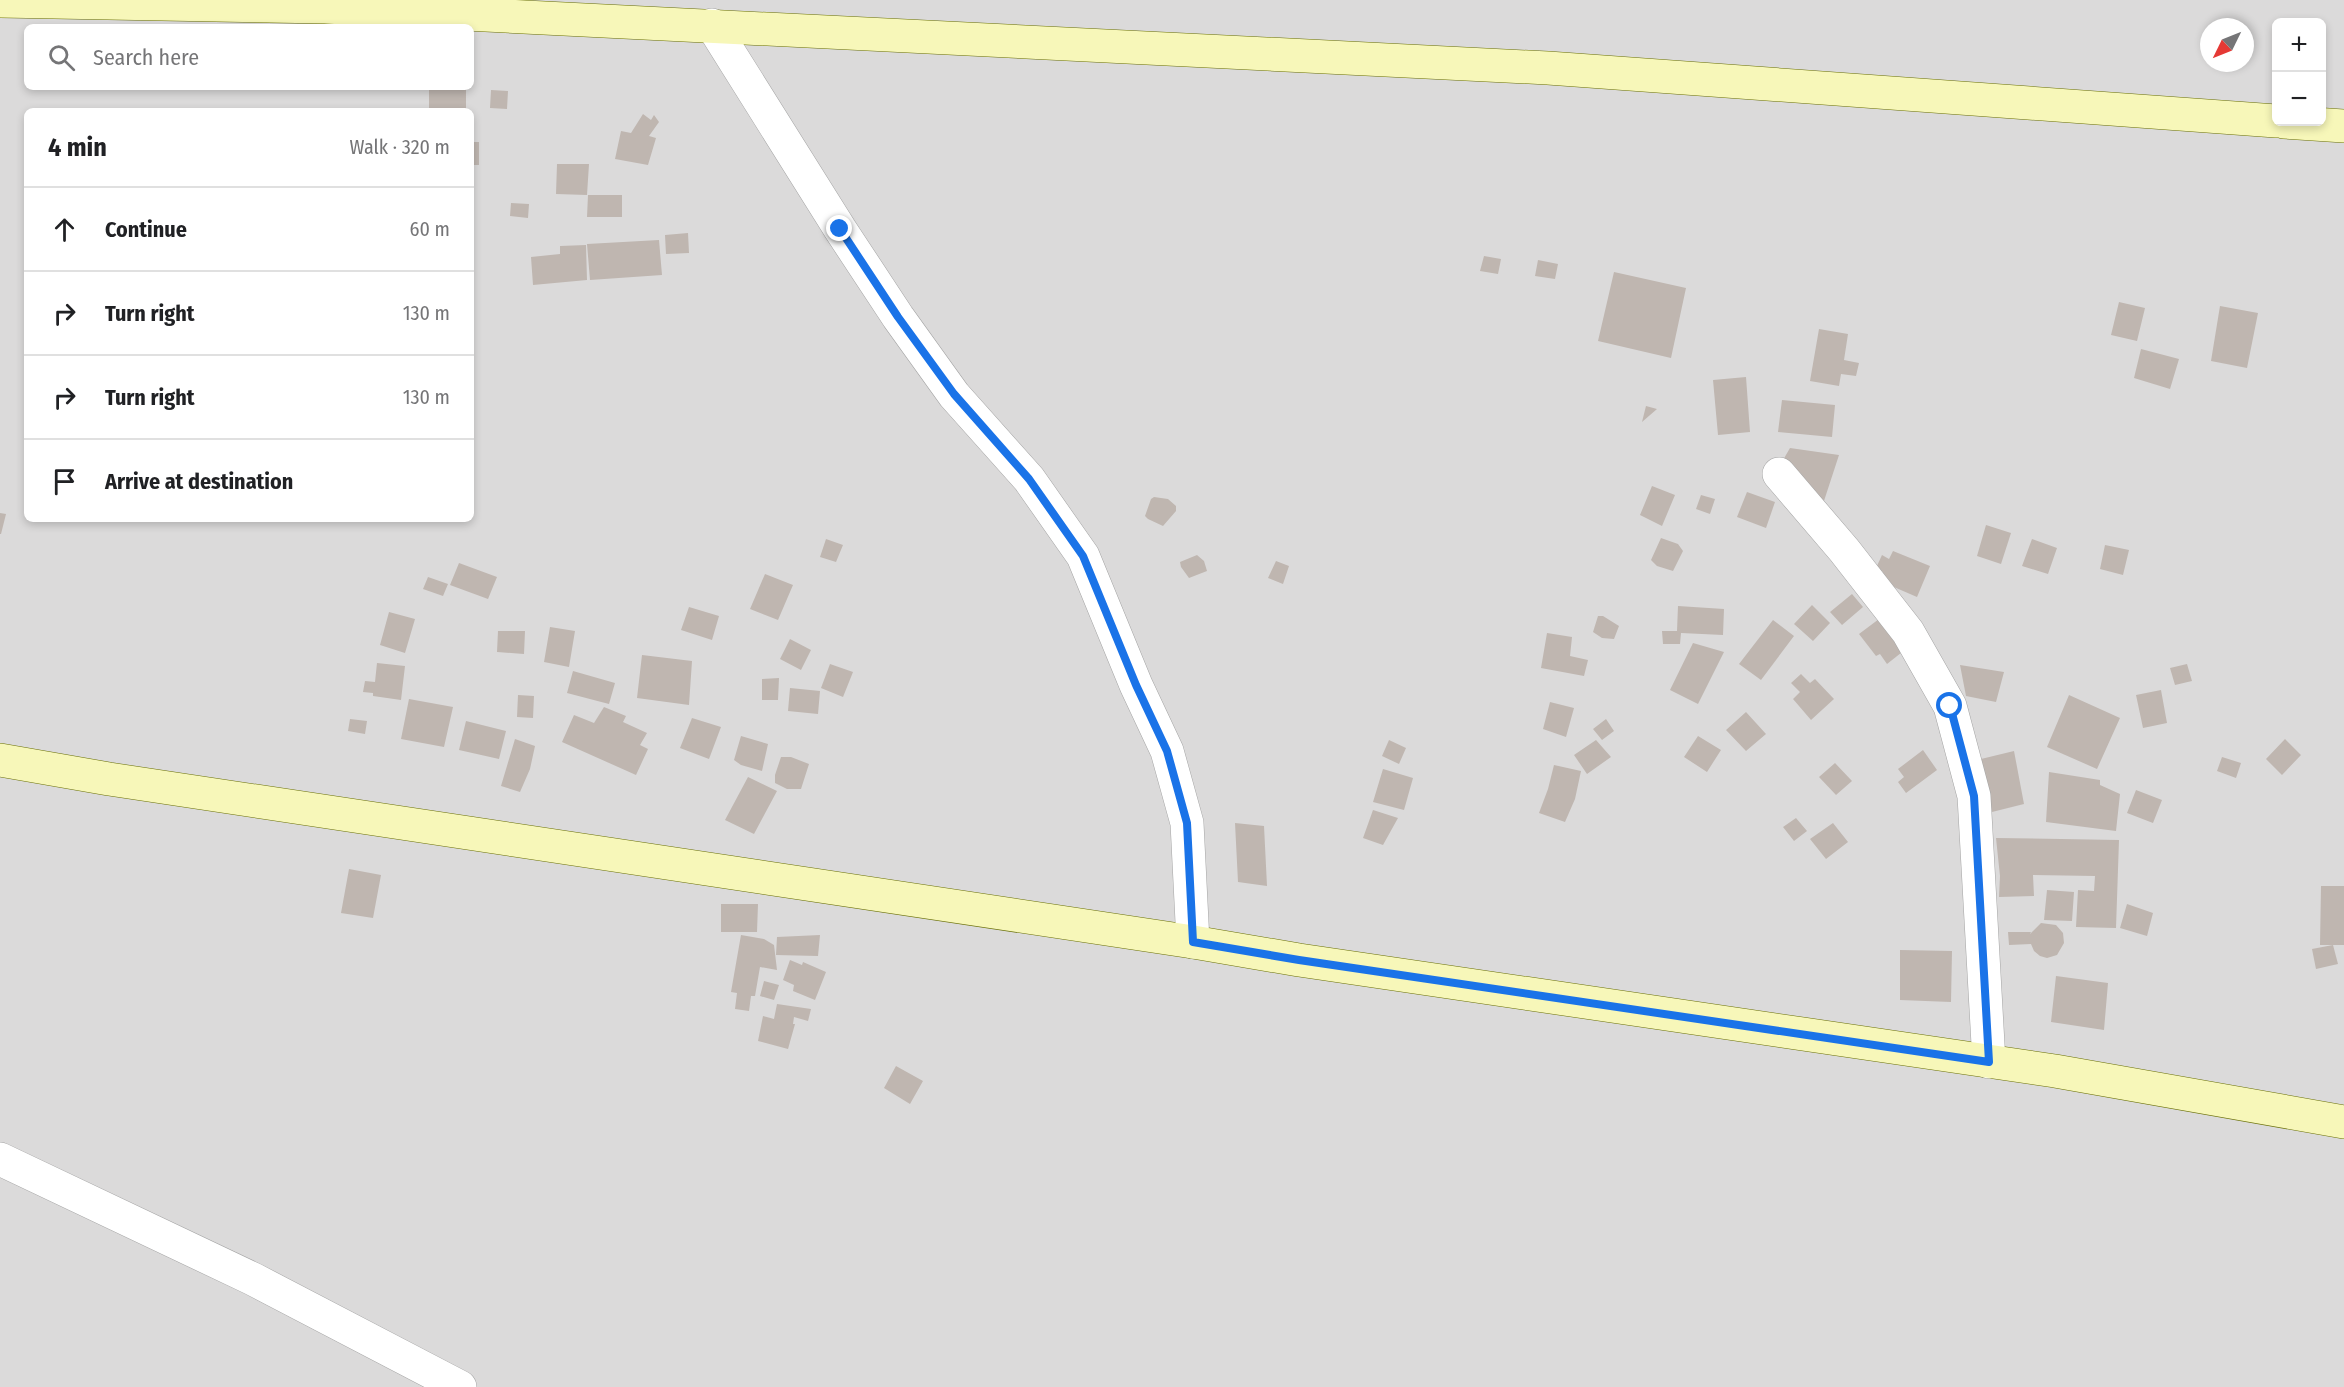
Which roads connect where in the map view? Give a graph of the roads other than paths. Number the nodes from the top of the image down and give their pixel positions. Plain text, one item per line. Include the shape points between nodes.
1 (0, 2) edge
2 (712, 25) junction
3 (2272, 121) edge
4 (2326, 125) edge
5 (2344, 126) edge
6 (1779, 474) dead end
7 (0, 760) edge
8 (1193, 942) junction
9 (1989, 1062) junction
10 (2344, 1122) edge
11 (0, 1159) edge
12 (460, 1387) edge

1 - 2 street via 325,7
2 - 3 street via 1548,68
2 - 8 street via 898,317 954,394 1029,479 1083,556 1167,751 1187,823
4 - 5 street
6 - 9 street via 1908,632 1950,706 1974,796
7 - 8 street
8 - 9 street
9 - 10 street
11 - 12 street via 252,1279

